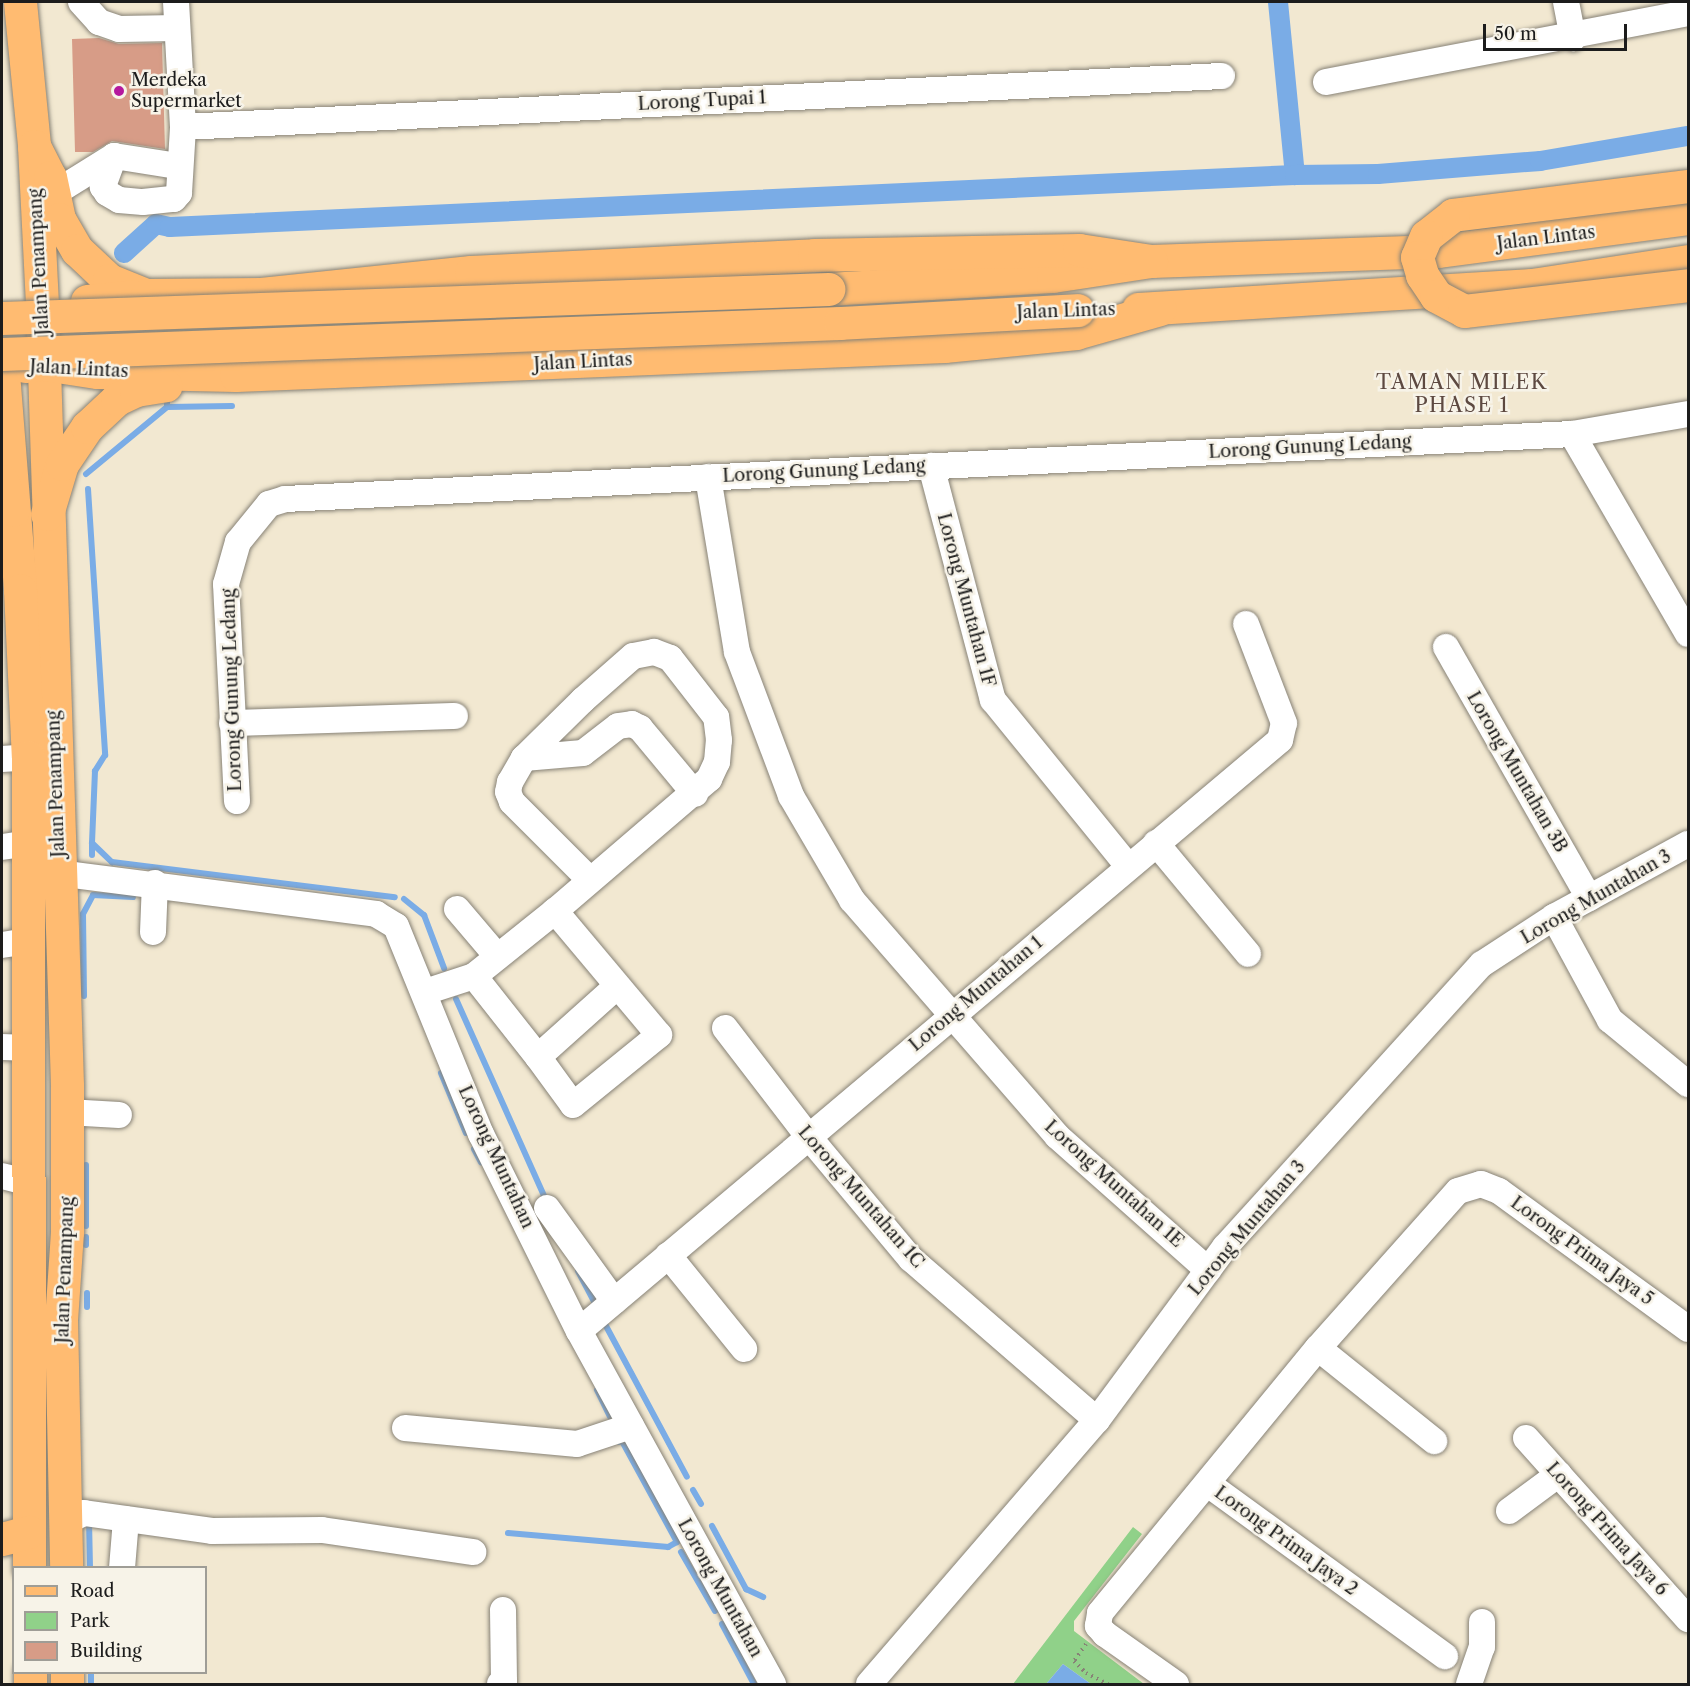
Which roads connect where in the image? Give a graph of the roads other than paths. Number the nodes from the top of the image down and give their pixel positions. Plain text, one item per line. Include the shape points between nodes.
1 (20, 2) edge
2 (81, 2) edge
3 (176, 2) edge
4 (1566, 2) edge
5 (1689, 13) edge
6 (177, 28) junction
7 (1573, 38) junction
8 (1222, 76) dead end
9 (1326, 82) dead end
10 (183, 126) junction
11 (34, 146) junction
12 (114, 156) junction
13 (178, 166) junction
14 (1689, 186) edge
15 (53, 195) junction
16 (1689, 218) edge
17 (1151, 261) junction
18 (1689, 261) edge
19 (1689, 285) edge
20 (147, 296) junction
21 (42, 306) junction
22 (2, 308) edge
23 (1160, 309) junction
24 (2, 318) edge
25 (2, 354) edge
26 (2, 360) edge
27 (44, 364) junction
28 (2, 367) edge
29 (154, 372) junction
30 (236, 375) junction
31 (1689, 414) edge
32 (1572, 434) junction
33 (931, 466) junction
34 (708, 477) junction
35 (8, 496) edge
36 (47, 514) junction
37 (11, 590) edge
38 (1246, 624) dead end
39 (1689, 634) edge
40 (1446, 646) dead end
41 (455, 716) dead end
42 (232, 723) junction
43 (15, 758) edge
44 (524, 759) junction
45 (694, 794) junction
46 (237, 801) dead end
47 (1156, 843) junction
48 (1689, 844) edge
49 (15, 845) edge
50 (1128, 866) junction
51 (58, 873) junction
52 (590, 880) junction
53 (154, 883) junction
54 (1589, 898) junction
55 (457, 909) dead end
56 (555, 911) junction
57 (1554, 917) junction
58 (153, 932) dead end
59 (14, 943) edge
60 (1248, 954) dead end
61 (497, 956) junction
62 (474, 976) junction
63 (617, 986) junction
64 (425, 992) junction
65 (951, 1015) junction
66 (725, 1028) dead end
67 (14, 1048) edge
68 (538, 1057) junction
69 (1689, 1084) edge
70 (67, 1112) junction
71 (119, 1115) dead end
72 (808, 1136) junction
73 (16, 1179) edge
74 (548, 1208) dead end
75 (668, 1255) junction
76 (1209, 1270) junction
77 (614, 1301) junction
78 (1689, 1329) edge
79 (579, 1331) junction
80 (1318, 1348) junction
81 (744, 1349) dead end
82 (1097, 1420) junction
83 (631, 1426) junction
84 (405, 1428) dead end
85 (1526, 1438) dead end
86 (1434, 1441) dead end
87 (1559, 1474) junction
88 (1208, 1484) junction
89 (1509, 1511) dead end
90 (126, 1519) junction
91 (37, 1532) edge
92 (473, 1552) dead end
93 (29, 1566) edge
94 (122, 1566) edge
95 (503, 1610) dead end
96 (1689, 1619) edge
97 (1482, 1622) dead end
98 (1445, 1656) dead end
99 (500, 1684) edge
100 (772, 1684) edge
101 (870, 1684) edge
102 (1176, 1684) edge
103 (1469, 1684) edge

1 - 11 main road, Jalan Penampang
2 - 6 street via 99,22 119,29
3 - 6 street
4 - 7 street
5 - 7 street
6 - 10 street
7 - 9 street
8 - 10 street, Lorong Tupai 1
10 - 13 street
11 - 15 main road via 50,177
11 - 21 main road, Jalan Penampang
12 - 13 street
12 - 13 street via 103,187 119,200 143,202 178,196
12 - 15 street
14 - 19 main road, bridge via 1453,215 1426,236 1417,256 1422,275 1436,297 1464,311
15 - 20 main road via 68,237 95,270
16 - 17 main road, Jalan Lintas via 1438,251
17 - 20 main road, Jalan Lintas via 1079,250 814,255 471,272 261,294
17 - 24 main road, Jalan Lintas, bridge via 1053,276 828,289
18 - 23 main road, Jalan Lintas via 1532,285
20 - 21 main road, Jalan Lintas
20 - 29 main road via 120,304 111,317 110,330 117,345
21 - 22 main road, Jalan Lintas
21 - 27 main road, Jalan Penampang
23 - 25 main road, Jalan Lintas, bridge
23 - 30 main road, Jalan Lintas via 1076,333 944,346
26 - 28 main road, Jalan Penampang
27 - 28 main road, Jalan Lintas
27 - 29 main road, Jalan Lintas via 97,372
27 - 36 main road, Jalan Penampang
28 - 35 main road, Jalan Penampang
29 - 30 main road, Jalan Lintas
30 - 36 main road via 136,390 117,399 87,427 62,464
31 - 32 street, Lorong Gunung Ledang
32 - 33 street, Lorong Gunung Ledang
32 - 39 street
33 - 34 street, Lorong Gunung Ledang
33 - 50 street, Lorong Muntahan 1F via 993,700
34 - 42 street, Lorong Gunung Ledang via 285,499 269,504 238,542 228,576
34 - 65 street, Lorong Muntahan 1E via 737,652 791,796 852,900
35 - 37 main road, Jalan Penampang
36 - 51 main road, Jalan Penampang
37 - 43 main road, Jalan Penampang
38 - 47 street, Lorong Muntahan 1 via 1284,732
40 - 54 street, Lorong Muntahan 3B
41 - 42 street
42 - 46 street, Lorong Gunung Ledang
43 - 49 main road, Jalan Penampang
44 - 45 street via 583,753 618,726 632,724 640,728
44 - 45 street via 633,656 654,652 670,658 716,717 717,762 709,779
44 - 52 street via 510,782 512,802
45 - 52 street
47 - 50 street, Lorong Muntahan 1
47 - 60 street
48 - 54 street, Lorong Muntahan 3
49 - 59 main road, Jalan Penampang
50 - 65 street, Lorong Muntahan 1
51 - 53 street, Lorong Muntahan
51 - 70 main road, Jalan Penampang
52 - 56 street
53 - 58 street
53 - 64 street, Lorong Muntahan via 376,914 396,926
54 - 57 street, Lorong Muntahan 3
55 - 61 street
56 - 61 street
56 - 63 street
57 - 69 street via 1610,1020
57 - 76 street, Lorong Muntahan 3 via 1482,964
59 - 67 main road, Jalan Penampang
61 - 62 street
62 - 64 street
62 - 68 street
63 - 68 street
63 - 68 street via 659,1035 573,1105
64 - 79 street, Lorong Muntahan via 482,1134
65 - 72 street, Lorong Muntahan 1
65 - 76 street, Lorong Muntahan 1E via 1056,1136
66 - 72 street, Lorong Muntahan 1C
67 - 73 main road, Jalan Penampang
70 - 71 street
70 - 91 main road, Jalan Penampang via 67,1232 61,1319 65,1457
72 - 75 street, Lorong Muntahan 1
72 - 82 street, Lorong Muntahan 1C via 911,1259
73 - 91 main road, Jalan Penampang
74 - 77 street
75 - 77 street, Lorong Muntahan 1
75 - 81 street
76 - 82 street, Lorong Muntahan 3
77 - 79 street, Lorong Muntahan 1
78 - 80 street, Lorong Prima Jaya 5 via 1517,1203 1481,1184 1447,1200
79 - 83 street, Lorong Muntahan
80 - 86 street
80 - 88 street
82 - 101 street, Lorong Muntahan 3
83 - 84 street via 577,1444
83 - 100 street, Lorong Muntahan
85 - 87 street, Lorong Prima Jaya 6
87 - 89 street
87 - 96 street, Lorong Prima Jaya 6
88 - 98 street, Lorong Prima Jaya 2
88 - 102 street, Lorong Prima Jaya 2 via 1100,1613 1098,1626
90 - 91 street via 84,1513
90 - 92 street via 212,1531 322,1530
90 - 94 street
91 - 93 main road, Jalan Penampang
95 - 99 street via 504,1681
97 - 103 street via 1482,1647

